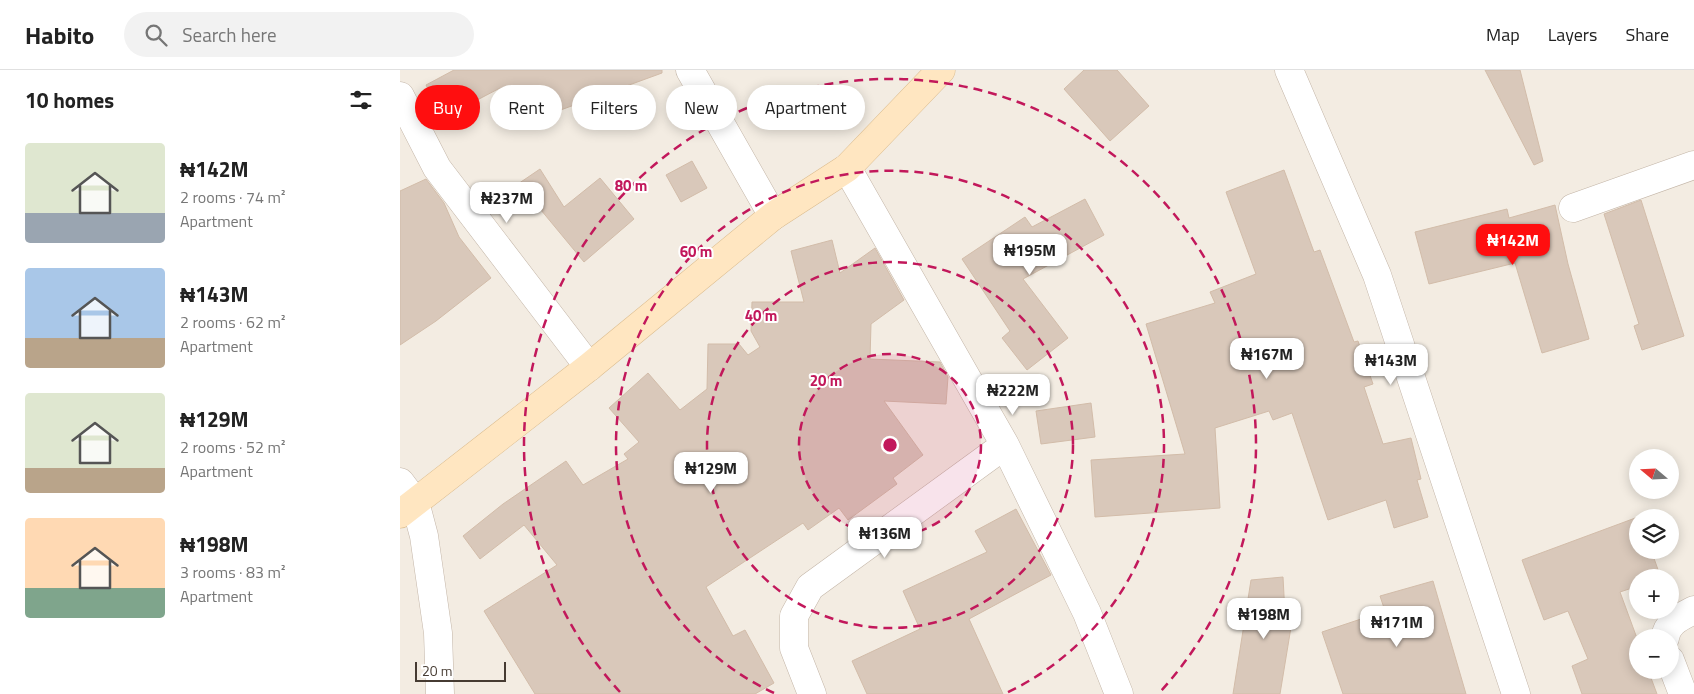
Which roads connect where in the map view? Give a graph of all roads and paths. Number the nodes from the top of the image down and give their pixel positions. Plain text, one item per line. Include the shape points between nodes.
1 (690, 70) edge
2 (941, 70) edge
3 (1289, 70) edge
4 (400, 96) edge
5 (1694, 165) edge
6 (847, 168) junction
7 (1574, 208) dead end
8 (773, 216) junction
9 (589, 367) junction
10 (1004, 445) junction
11 (405, 499) edge
12 (1694, 610) edge
13 (1667, 629) edge
14 (1677, 679) edge
15 (440, 694) edge
16 (812, 694) edge
17 (1119, 694) edge
18 (1516, 694) edge
19 (1683, 694) edge

1 - 8 street
2 - 6 street
3 - 18 street via 1377,275
4 - 9 street via 437,168
5 - 7 street
6 - 8 street
6 - 10 street
8 - 9 street
9 - 11 street
10 - 16 street via 810,587 794,616 794,648
10 - 17 street via 1087,613
11 - 15 street via 424,536 438,633
12 - 13 street via 1676,619
14 - 19 street

